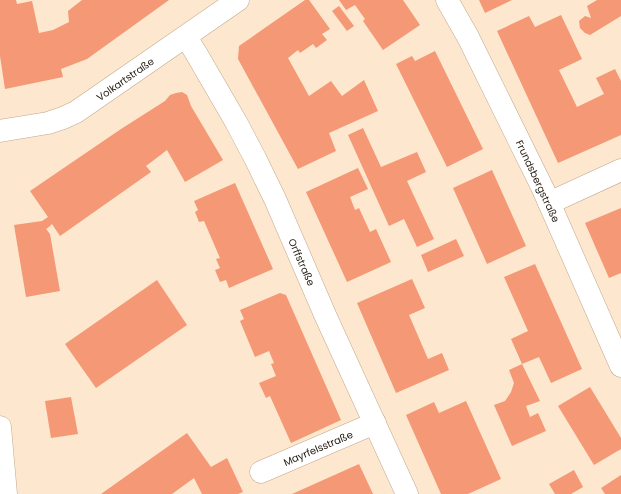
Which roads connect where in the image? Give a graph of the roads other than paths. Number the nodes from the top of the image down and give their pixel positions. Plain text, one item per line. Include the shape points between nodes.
1 (238, 0) edge
2 (448, 0) edge
3 (186, 37) junction
4 (0, 131) edge
5 (621, 170) edge
6 (549, 203) junction
7 (621, 366) edge
8 (374, 423) junction
9 (0, 426) edge
10 (261, 472) dead end
11 (6, 494) edge
12 (407, 494) edge

1 - 3 street, Volkartstraße
2 - 6 street, Frundsbergstraße
3 - 4 street, Volkartstraße via 76,112 48,123
3 - 8 street, Orffstraße via 232,115 275,199
5 - 6 street
6 - 7 street, Frundsbergstraße
8 - 10 street, Mayrfelsstraße
8 - 12 street, Orffstraße
9 - 11 street

